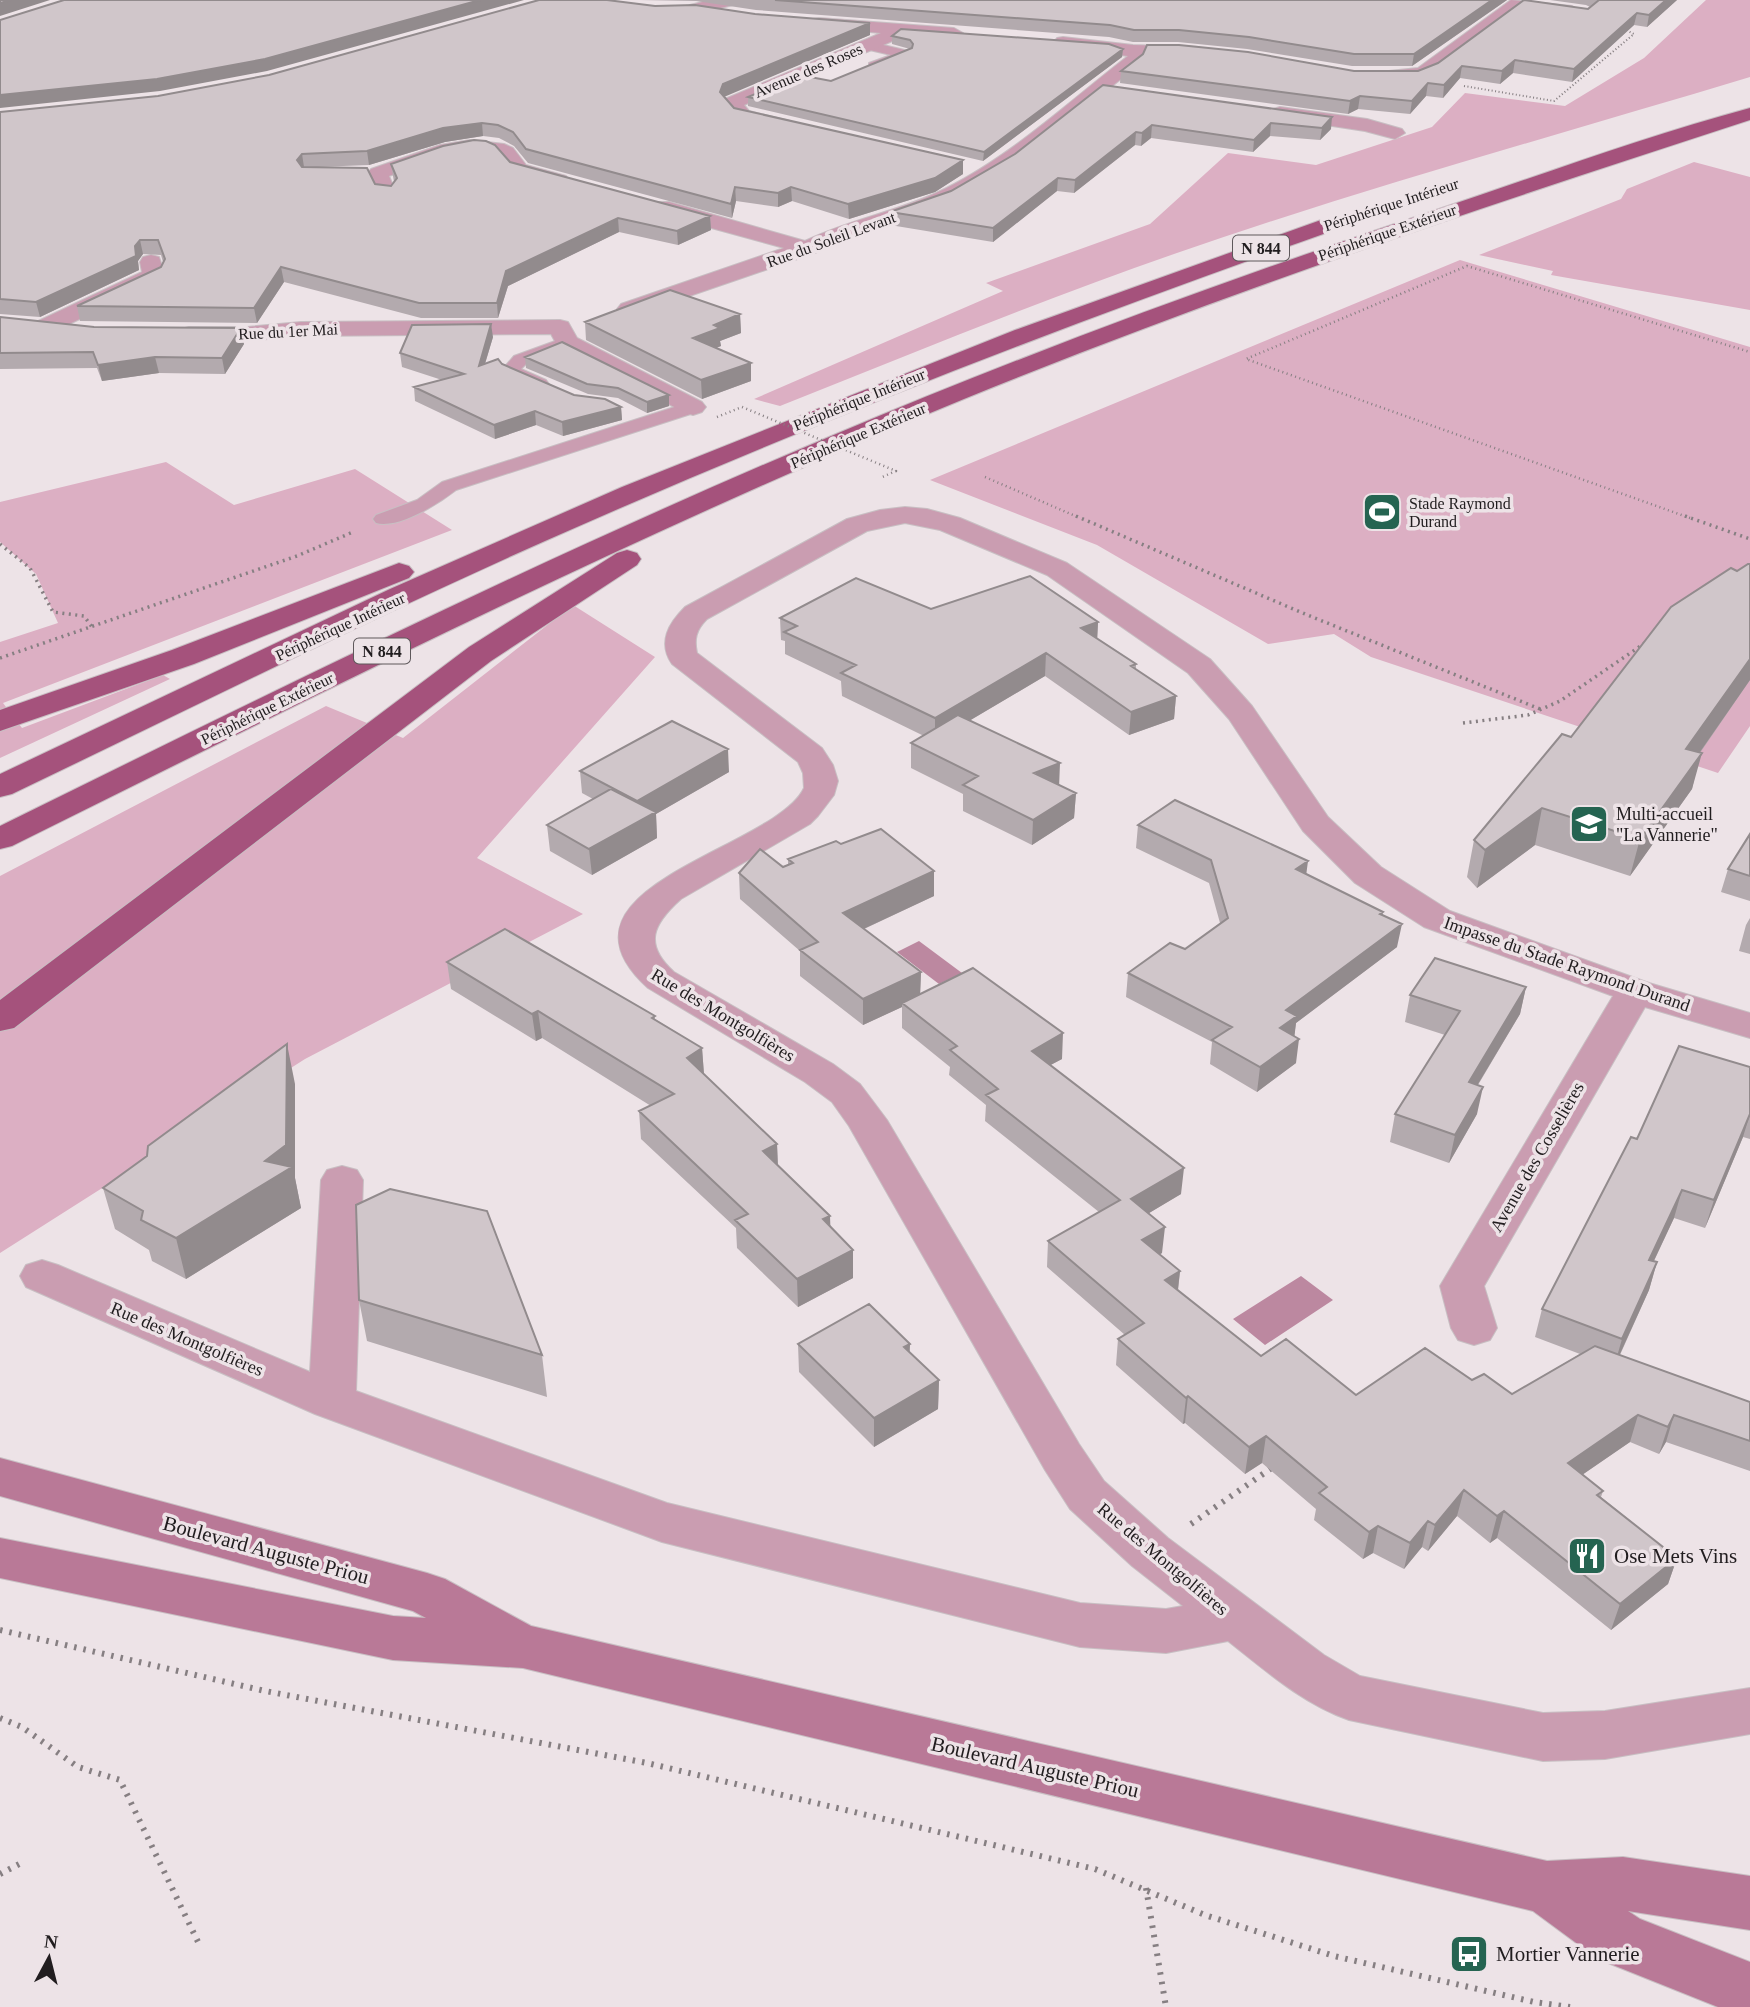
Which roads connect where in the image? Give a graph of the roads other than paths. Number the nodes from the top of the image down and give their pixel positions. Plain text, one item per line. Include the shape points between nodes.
1 (731, 0) edge
2 (1586, 13) edge
3 (742, 17) edge
4 (807, 22) edge
5 (896, 29) junction
6 (976, 35) edge
7 (1042, 40) edge
8 (866, 45) junction
9 (1133, 50) junction
10 (1221, 55) edge
11 (855, 73) edge
12 (795, 76) junction
13 (1371, 76) edge
14 (818, 80) edge
15 (1098, 88) junction
16 (1125, 92) edge
17 (1259, 110) edge
18 (1750, 114) edge
19 (796, 128) edge
20 (1395, 133) dead end
21 (506, 134) edge
22 (483, 146) junction
23 (960, 165) edge
24 (987, 171) junction
25 (351, 174) edge
26 (572, 183) edge
27 (639, 201) edge
28 (1336, 222) dead end
29 (807, 248) junction
30 (152, 262) dead end
31 (613, 315) edge
32 (13, 325) edge
33 (40, 329) junction
34 (570, 331) junction
35 (86, 332) edge
36 (160, 334) edge
37 (559, 391) edge
38 (693, 407) joint
39 (623, 411) dead end
40 (647, 423) junction
41 (769, 473) junction
42 (905, 516) joint
43 (383, 519) road end
44 (531, 537) junction
45 (0, 721) edge
46 (0, 787) edge
47 (0, 839) edge
48 (1635, 991) junction
49 (0, 1019) edge
50 (1750, 1026) edge
51 (342, 1181) dead end
52 (42, 1276) dead end
53 (1474, 1328) dead end
54 (332, 1401) junction
55 (0, 1477) edge
56 (0, 1558) edge
57 (1235, 1618) junction
58 (523, 1646) junction
59 (1750, 1711) edge
60 (1547, 1888) junction
61 (1750, 1903) edge
62 (1750, 1991) edge

1 - 3 street via 688,10
2 - 13 street via 1518,3 1429,69 1416,75
4 - 5 street
5 - 6 street
5 - 8 street, Avenue des Roses
7 - 9 street
8 - 11 lane via 904,54
8 - 12 street, Avenue des Roses
9 - 10 street
9 - 15 street, Rue du Soleil Levant via 1137,57
12 - 14 lane
12 - 19 street, Avenue des Roses via 732,103 742,115
15 - 16 street
15 - 24 street, Rue du Soleil Levant
17 - 20 street
18 - 41 highway, Périphérique Extérieur / N 844 via 1305,260 1047,358
21 - 22 street
22 - 25 street via 455,147 382,183
22 - 26 street via 506,152 519,169
23 - 24 street
24 - 29 street, Rue du Soleil Levant via 936,201 842,231
27 - 29 street
28 - 44 highway, Périphérique Intérieur / N 844 via 918,375
29 - 31 street, Rue du Soleil Levant
30 - 33 street via 154,275
32 - 33 street
33 - 35 street
34 - 36 street, Rue du 1er Mai via 301,329
34 - 37 lane via 520,360 510,371
34 - 38 street, Rue du 1er Mai
38 - 40 lane
39 - 40 lane
40 - 43 lane via 449,486 425,504
41 - 47 highway, Périphérique Extérieur / N 844 via 451,618
41 - 49 highway via 757,498 628,558 480,654
42 - 48 street, Impasse du Stade Raymond Durand via 950,524 1057,569 1199,666 1241,713 1315,824 1368,875 1437,919
42 - 57 street, Rue des Montgolfières via 857,525 696,613 683,626 678,642 683,657 810,755 820,769 822,787 798,817 656,901 643,916 637,955 661,980 846,1093 1087,1495 1150,1552
44 - 45 highway via 472,543 183,657
44 - 46 highway, Périphérique Intérieur / N 844
48 - 50 street, Impasse du Stade Raymond Durand
48 - 53 street, Avenue des Cosselières via 1462,1286
51 - 54 street
52 - 54 street, Rue des Montgolfières
54 - 57 street, Rue des Montgolfières via 662,1522 1080,1625 1166,1631
55 - 58 main road, Boulevard Auguste Priou via 427,1594
56 - 58 main road, Boulevard Auguste Priou via 393,1638
57 - 59 street, Rue des Montgolfières via 1305,1671 1349,1697 1543,1737 1605,1735
58 - 60 main road, Boulevard Auguste Priou
60 - 61 main road, Boulevard Auguste Priou via 1623,1884
60 - 62 main road, Boulevard Auguste Priou via 1619,1939

